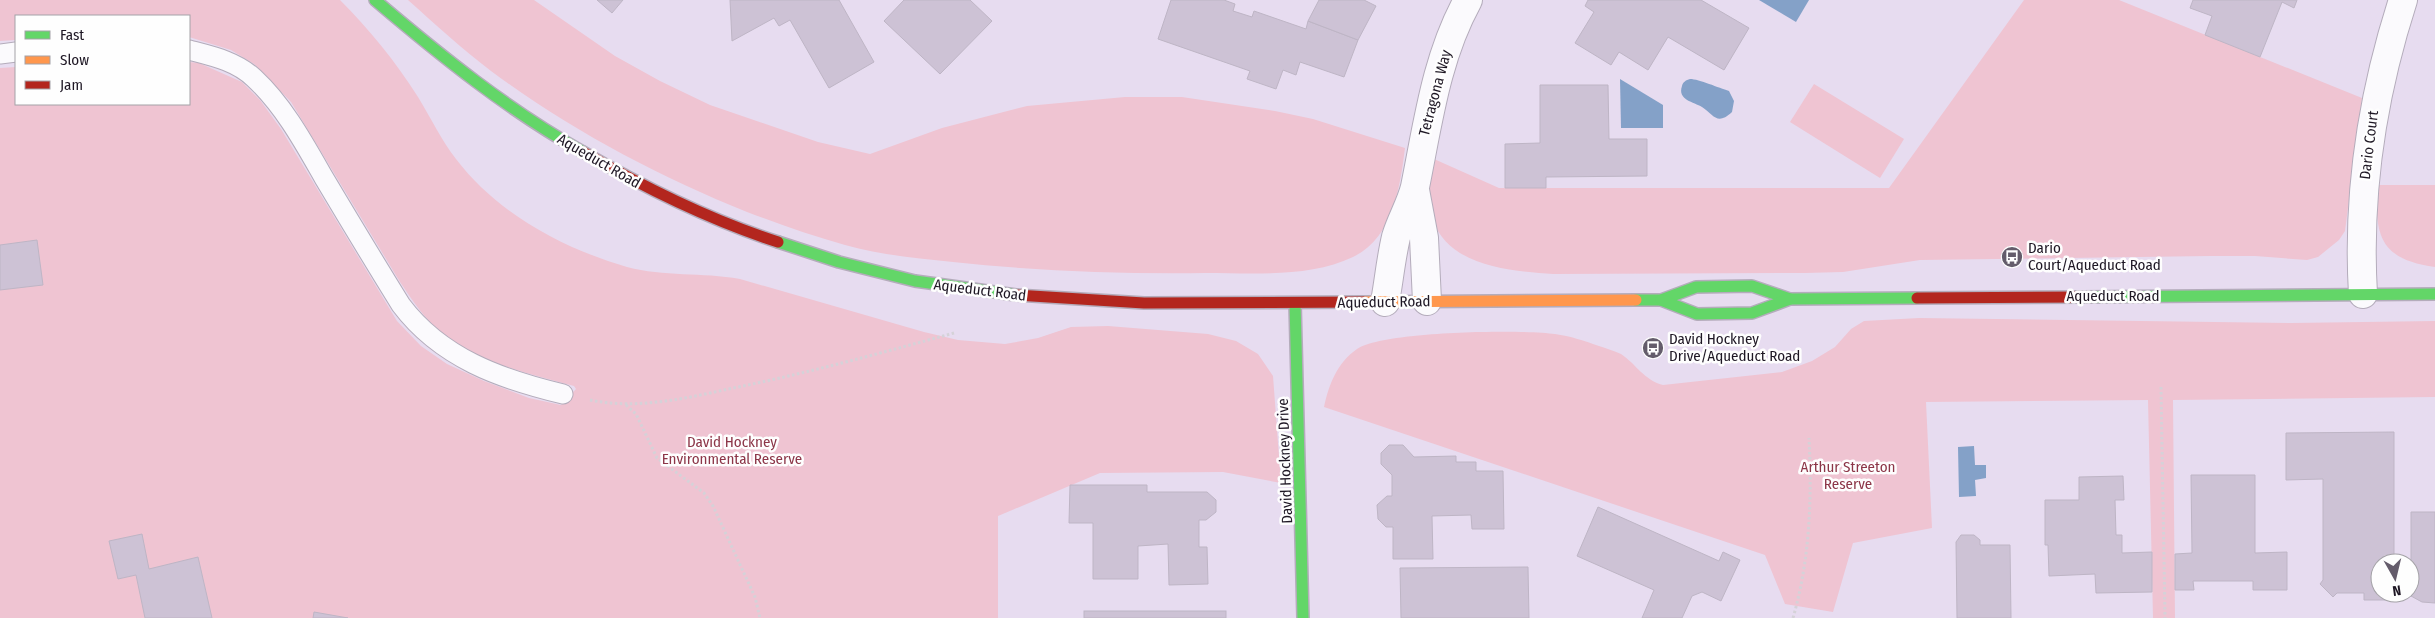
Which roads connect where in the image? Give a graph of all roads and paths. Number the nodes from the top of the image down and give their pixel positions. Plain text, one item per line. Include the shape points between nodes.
1 (375, 0) edge
2 (1468, 0) edge
3 (2403, 0) edge
4 (190, 50) edge
5 (15, 52) edge
6 (0, 54) edge
7 (1414, 190) junction
8 (2363, 294) junction
9 (2435, 294) edge
10 (1790, 299) junction
11 (1661, 300) junction
12 (1427, 301) junction
13 (1385, 302) junction
14 (1295, 303) junction
15 (954, 333) dead end
16 (2161, 387) dead end
17 (563, 394) joint
18 (625, 404) junction
19 (1809, 438) dead end
20 (760, 618) edge
21 (1303, 618) edge
22 (1793, 618) edge
23 (2165, 618) edge

1 - 14 main road, Aqueduct Road via 461,73 577,150 630,181 675,202 778,243 918,282 1021,296 1218,305
2 - 7 street, Tetragona Way via 1436,80
3 - 8 street, Dario Court via 2386,51 2368,143 2360,247
4 - 17 lane via 238,66 272,97 401,305 430,337 460,359 480,368
5 - 6 lane
7 - 12 street, Tetragona Way via 1424,238
7 - 13 street, Tetragona Way via 1396,237
8 - 9 main road, Aqueduct Road
8 - 10 main road, Aqueduct Road
10 - 11 main road, Aqueduct Road via 1752,286 1696,287
10 - 11 main road, Aqueduct Road via 1752,313 1697,314
11 - 12 main road, Aqueduct Road
12 - 13 main road, Aqueduct Road
13 - 14 main road, Aqueduct Road
14 - 21 main road, David Hockney Drive
15 - 18 path via 776,380 668,400
16 - 23 path
17 - 18 path
18 - 20 path via 636,414 657,458 704,493 713,506 755,597
19 - 22 path via 1811,477 1806,556

